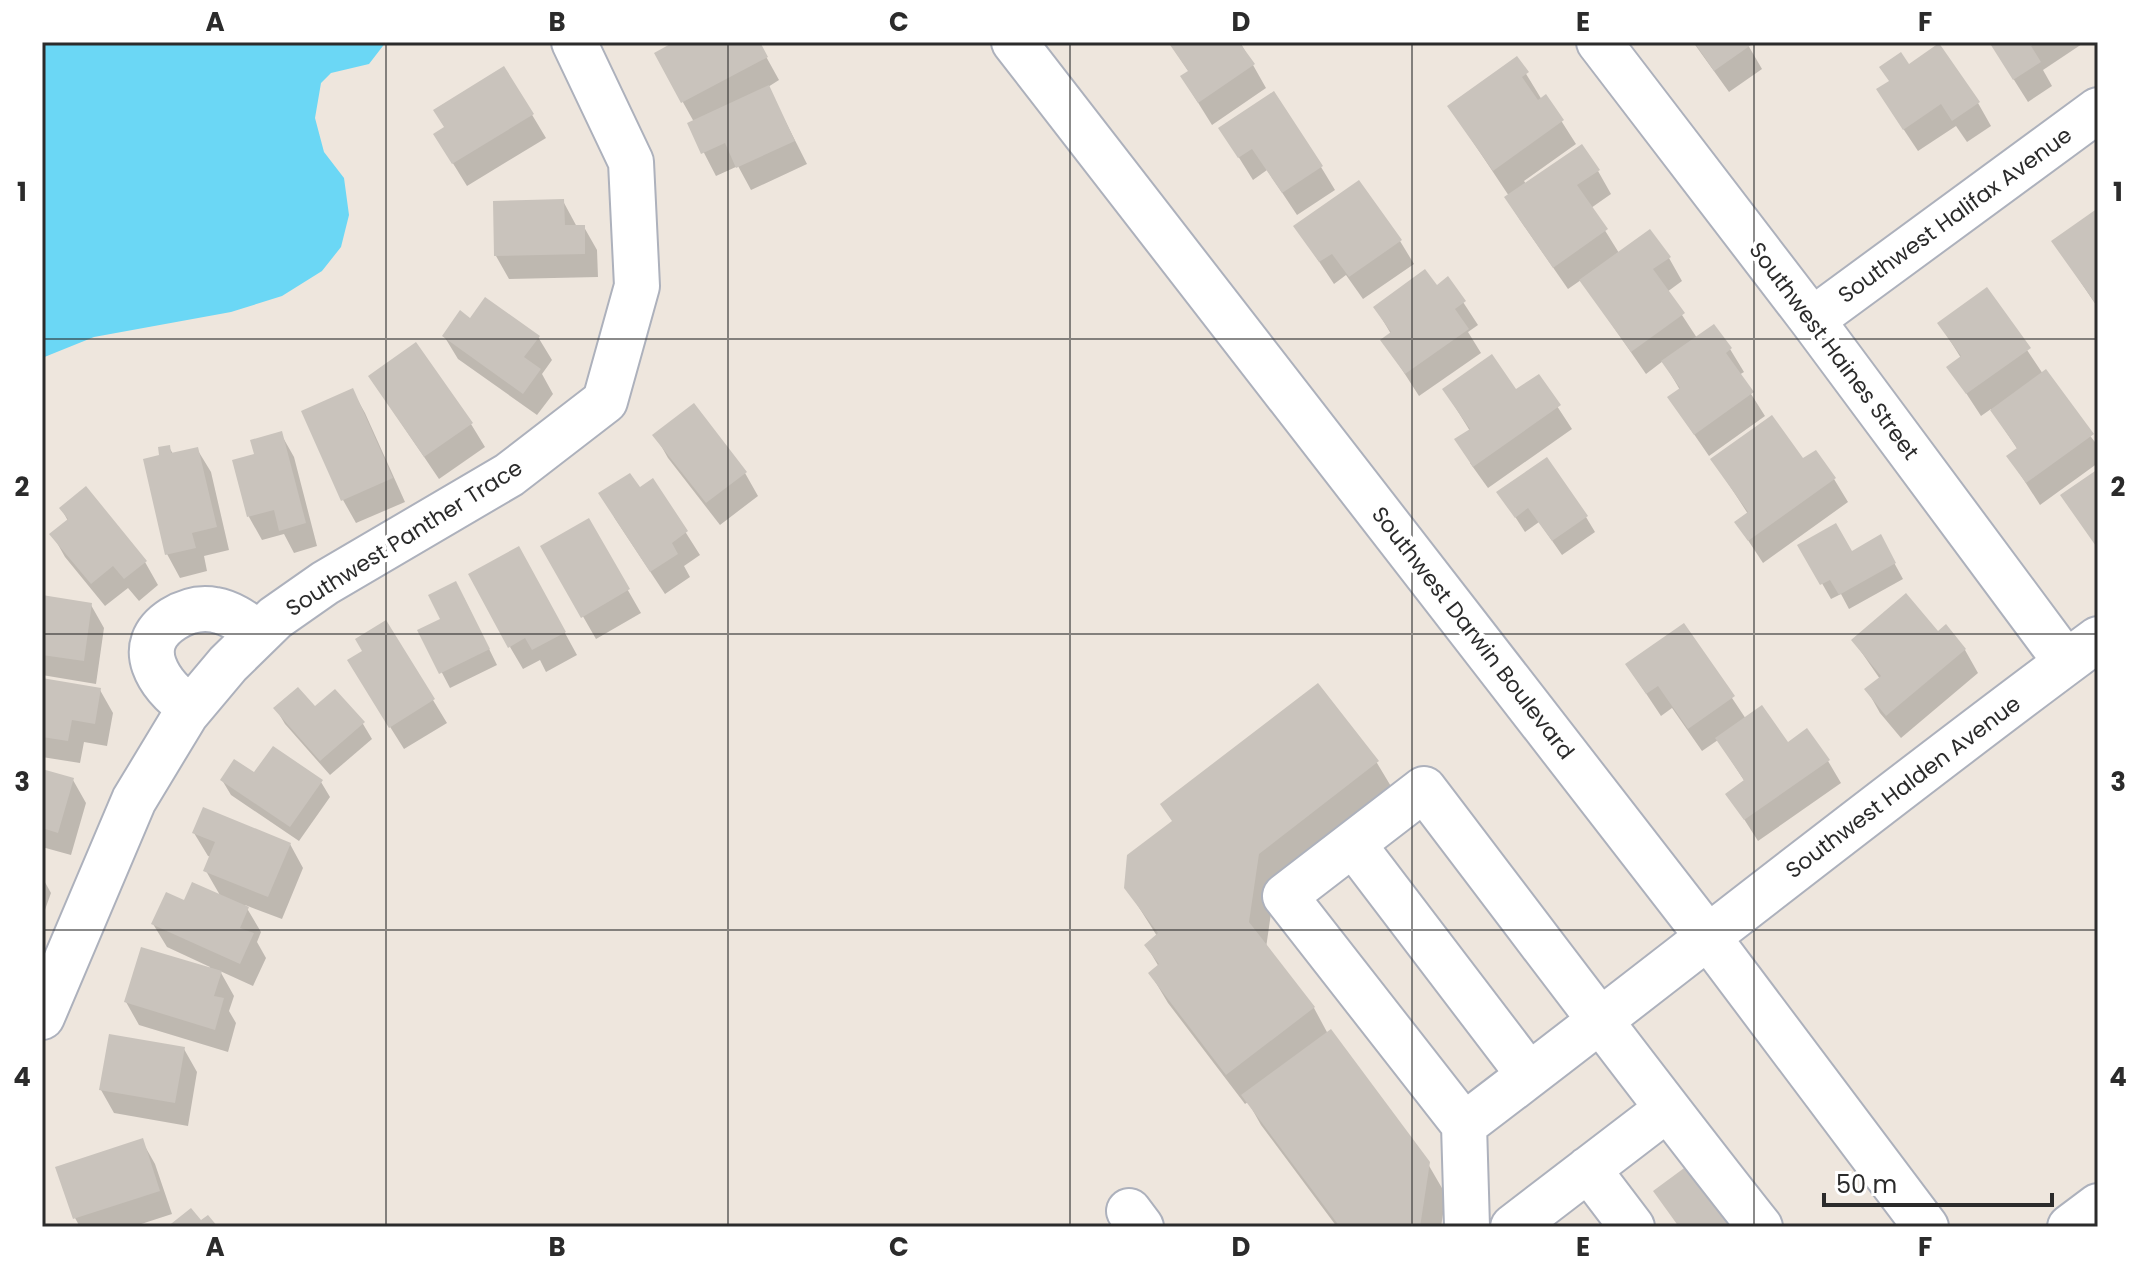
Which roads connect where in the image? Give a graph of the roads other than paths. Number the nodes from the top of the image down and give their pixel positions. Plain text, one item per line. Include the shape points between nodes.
1 (574, 42) edge
2 (1014, 42) edge
3 (1599, 42) edge
4 (2098, 110) edge
5 (1812, 320) junction
6 (259, 633) junction
7 (2082, 650) edge
8 (191, 708) junction
9 (1353, 844) junction
10 (1708, 937) junction
11 (42, 1017) edge
12 (1601, 1021) junction
13 (1529, 1075) junction
14 (1667, 1109) junction
15 (1464, 1125) junction
16 (1588, 1169) junction
17 (2098, 1206) edge
18 (1467, 1227) edge
19 (1513, 1227) edge
20 (1632, 1227) edge
21 (1760, 1227) edge
22 (1926, 1227) edge
23 (2070, 1227) edge

1 - 6 street, Southwest Panther Trace via 631,162 637,286 605,401 509,475 325,583
2 - 10 street, Southwest Darwin Boulevard
3 - 5 street, Southwest Haines Street
4 - 5 street, Southwest Halifax Avenue
5 - 7 street, Southwest Haines Street
6 - 8 street, Southwest Panther Trace
6 - 8 street via 216,610 194,609 161,628 150,644 151,658 161,679
7 - 10 street, Southwest Halden Avenue
8 - 11 street, Southwest Panther Trace via 134,800
9 - 12 street via 1424,789
9 - 13 street
9 - 15 street via 1285,896
10 - 12 street, Southwest Halden Avenue
10 - 22 street, Southwest Darwin Boulevard
12 - 13 street, Southwest Halden Avenue
12 - 14 street
13 - 15 street, Southwest Halden Avenue
14 - 16 street
14 - 21 street
15 - 18 street
16 - 19 street
16 - 20 street
17 - 23 street

